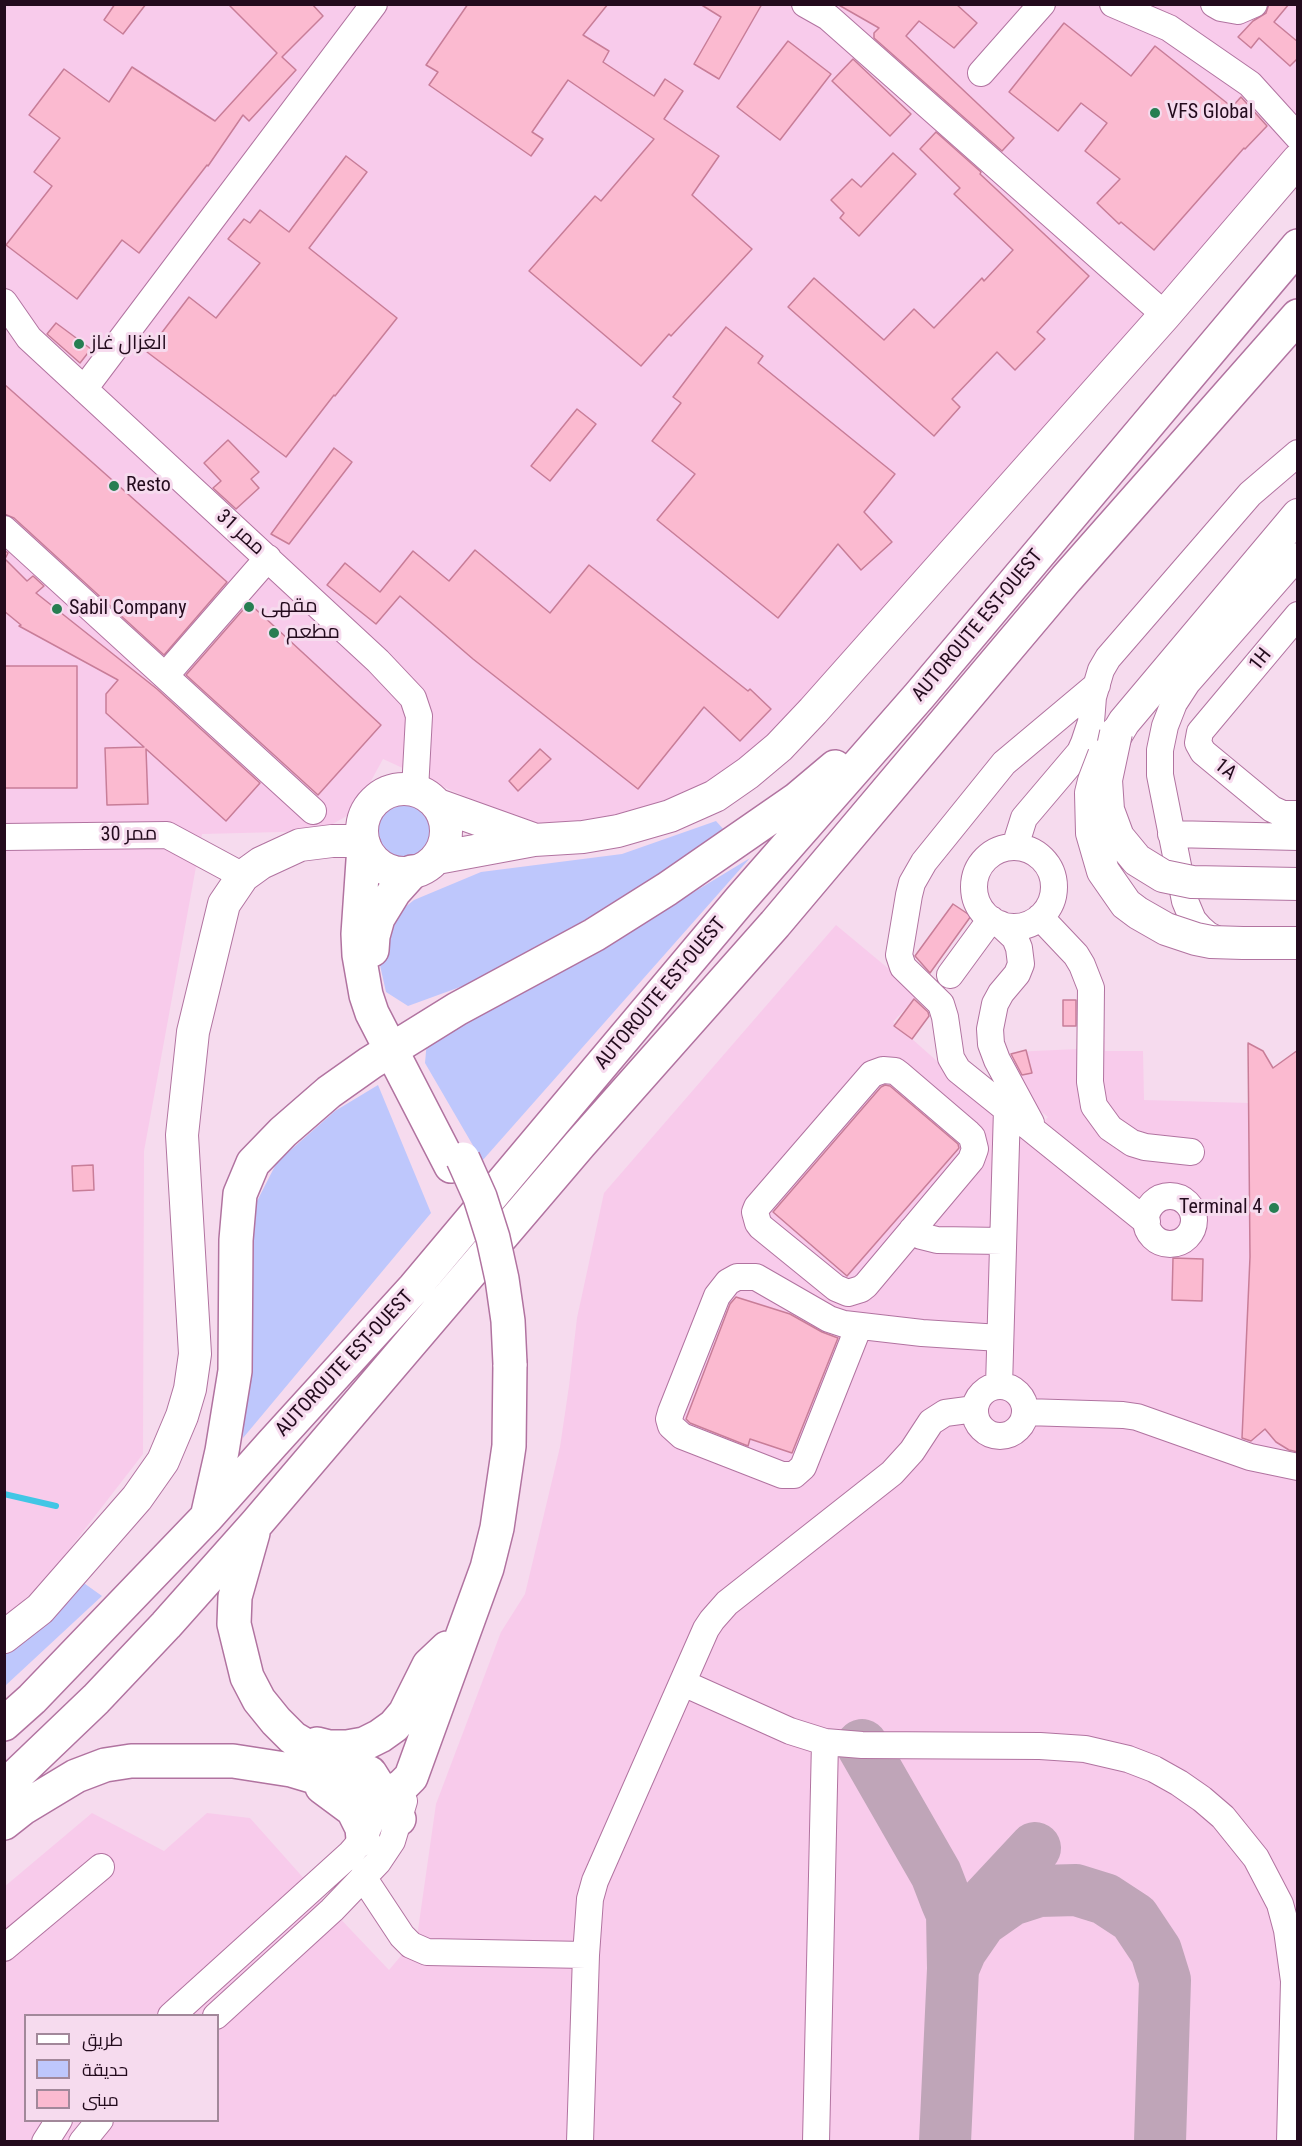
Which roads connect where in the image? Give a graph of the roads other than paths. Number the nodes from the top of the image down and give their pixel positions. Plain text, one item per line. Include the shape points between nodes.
1 (374, 4) edge
2 (805, 4) edge
3 (1042, 4) edge
4 (1113, 4) edge
5 (1214, 4) edge
6 (1254, 4) edge
7 (981, 73) dead end
8 (1298, 138) edge
9 (1298, 160) edge
10 (1298, 246) edge
11 (4, 302) edge
12 (1165, 315) junction
13 (1298, 316) edge
14 (84, 390) junction
15 (1298, 453) edge
16 (1298, 515) edge
17 (4, 529) edge
18 (1298, 556) edge
19 (268, 558) junction
20 (1298, 615) edge
21 (165, 676) junction
22 (1096, 685) junction
23 (918, 696) junction
24 (1224, 704) joint
25 (1110, 744) junction
26 (427, 797) junction
27 (313, 811) dead end
28 (1298, 814) edge
29 (1171, 834) junction
30 (4, 837) edge
31 (1298, 837) edge
32 (534, 840) junction
33 (363, 843) junction
34 (1018, 847) junction
35 (424, 865) junction
36 (243, 876) junction
37 (1298, 884) edge
38 (1040, 917) junction
39 (996, 922) junction
40 (1298, 944) edge
41 (950, 975) dead end
42 (396, 1046) junction
43 (1007, 1109) junction
44 (1036, 1131) junction
45 (1191, 1152) dead end
46 (1147, 1222) dead end
47 (912, 1230) junction
48 (1003, 1241) junction
49 (859, 1326) junction
50 (1000, 1338) junction
51 (503, 1363) junction
52 (999, 1386) junction
53 (975, 1409) junction
54 (1025, 1412) junction
55 (1298, 1467) edge
56 (207, 1517) junction
57 (256, 1524) junction
58 (4, 1637) edge
59 (447, 1648) junction
60 (683, 1683) junction
61 (276, 1722) junction
62 (4, 1724) edge
63 (825, 1742) junction
64 (291, 1770) junction
65 (4, 1787) edge
66 (391, 1807) junction
67 (4, 1823) edge
68 (363, 1839) junction
69 (101, 1868) dead end
70 (363, 1877) junction
71 (4, 1948) edge
72 (586, 1954) junction
73 (173, 2014) edge
74 (218, 2014) edge
75 (57, 2122) edge
76 (99, 2122) edge
77 (45, 2142) edge
78 (82, 2142) edge
79 (580, 2142) edge
80 (816, 2142) edge
81 (1290, 2142) edge

1 - 14 street
2 - 12 street via 828,17
3 - 7 street
4 - 8 street via 1169,28 1250,84
5 - 6 street via 1238,11
9 - 12 main road
10 - 23 highway, AUTOROUTE EST-OUEST
11 - 14 street, ممر 31 via 29,338
12 - 32 main road via 779,747 715,796 670,816 594,836
13 - 57 highway, AUTOROUTE EST-OUEST via 1066,579 775,924 580,1144
14 - 19 street, ممر 31
15 - 22 street via 1250,494 1153,604 1108,658
16 - 25 main road
17 - 21 street
18 - 29 street via 1187,683 1174,704 1160,750 1160,775
19 - 21 street
19 - 26 street, ممر 31 via 413,698 419,716
20 - 24 street, 1H
21 - 27 street
22 - 34 street via 1080,752 1024,818
22 - 43 street via 1004,763 924,862 909,896 900,962 941,1004 954,1064
23 - 42 highway via 797,799 667,889 594,935
23 - 56 highway, AUTOROUTE EST-OUEST via 740,900 414,1288
24 - 28 street, 1A via 1200,732 1200,748 1272,809
25 - 37 main road, bridge via 1108,810 1118,837 1137,860 1163,876 1185,881
25 - 40 main road, bridge via 1091,794 1092,833 1103,871 1126,903 1166,929 1196,939
26 - 32 main road
26 - 33 main road via 402,788 390,790 374,801 364,816
26 - 35 main road via 444,818 446,832 444,846
29 - 31 street
29 - 40 street via 1185,901 1193,920 1208,935 1228,943
30 - 36 street, ممر 30 via 167,835
32 - 35 main road
33 - 35 main road via 369,856 388,870 400,873
33 - 36 main road via 300,845
33 - 42 highway via 359,955 372,1013
34 - 38 street via 1037,854 1054,880 1052,900
34 - 39 street via 997,850 976,873 975,894 983,913
35 - 42 highway via 385,904 373,936 377,992
36 - 58 main road via 224,904 212,947 193,1032 182,1135 195,1354 190,1389 163,1461 136,1498 40,1608
38 - 39 street via 1021,926
38 - 45 street via 1076,955 1087,976 1092,1000 1090,1082 1094,1107 1110,1128 1132,1143
39 - 41 street
39 - 44 street via 1015,938 1021,964 995,1004 990,1029 992,1044
42 - 51 highway, bridge via 457,1162 480,1197 493,1238 508,1321
42 - 56 highway via 329,1092 283,1132 253,1163 240,1194 235,1371
43 - 44 street
43 - 48 street
44 - 46 street
47 - 47 street via 861,1289 848,1293 836,1288 761,1227 756,1218 757,1207 872,1074 883,1070 900,1074 968,1133 974,1143 971,1160
47 - 48 street via 937,1240
48 - 50 street
49 - 49 street via 829,1319 756,1277 737,1277 717,1296 671,1412 671,1426 682,1436 782,1475 794,1476 802,1467
49 - 50 street
50 - 52 street
51 - 59 highway via 492,1495 478,1560
51 - 66 highway via 508,1446 499,1518 487,1568 411,1776 396,1791
52 - 53 street via 983,1393
52 - 54 street via 1015,1391
53 - 54 street via 980,1426 995,1435 1012,1433
53 - 60 street via 954,1410 938,1417 892,1473 727,1603 706,1629
54 - 55 street via 1137,1417 1250,1457
56 - 62 highway, AUTOROUTE EST-OUEST
57 - 61 highway via 235,1597 234,1624 247,1677
57 - 65 highway, AUTOROUTE EST-OUEST via 166,1625
59 - 61 highway via 429,1665 405,1713 394,1726 372,1740 329,1747 312,1743
59 - 66 highway
60 - 63 street via 790,1731
60 - 72 street via 595,1881
61 - 66 highway via 303,1745 366,1771
63 - 80 street
63 - 81 street via 1084,1749 1154,1769 1202,1798 1224,1817 1256,1858 1273,1888 1287,1930 1294,1981
64 - 66 highway via 368,1794
64 - 67 highway via 233,1761 140,1760 105,1765 76,1776
64 - 68 highway via 345,1802 358,1818
66 - 68 street
66 - 70 street via 392,1841
68 - 73 street
69 - 71 street
70 - 72 street via 402,1936 428,1952
70 - 74 street
72 - 79 street
75 - 77 street
76 - 78 street

